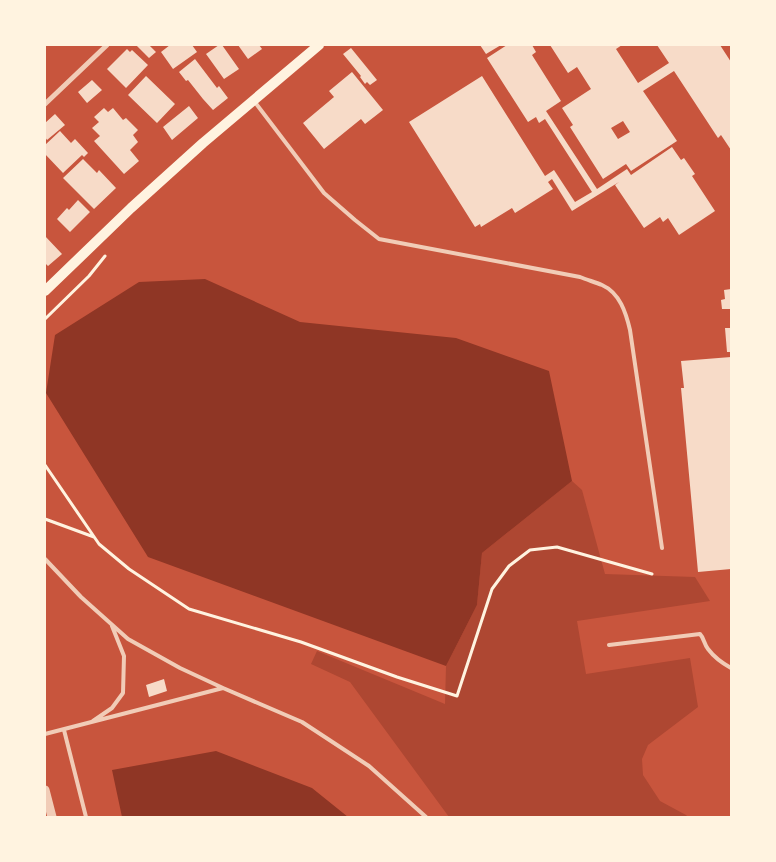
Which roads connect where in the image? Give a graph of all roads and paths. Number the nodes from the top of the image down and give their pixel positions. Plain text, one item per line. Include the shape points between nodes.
1 (107, 45) edge
2 (319, 45) edge
3 (254, 101) junction
4 (45, 104) edge
5 (45, 291) edge
6 (45, 466) edge
7 (45, 519) edge
8 (94, 537) junction
9 (662, 548) dead end
10 (45, 559) edge
11 (652, 574) dead end
12 (111, 624) junction
13 (609, 646) dead end
14 (731, 668) edge
15 (222, 688) junction
16 (91, 723) junction
17 (64, 730) junction
18 (45, 734) edge
19 (45, 790) edge
20 (52, 817) edge
21 (86, 817) edge
22 (426, 817) edge

1 - 4 street
2 - 3 main road
3 - 5 main road via 203,143
3 - 9 lane via 324,193 379,239 580,277 604,285 618,297 630,330
6 - 8 path
7 - 8 path
8 - 11 path via 129,569 189,609 301,642 397,678 457,696 492,589 509,566 530,550 557,546
10 - 12 lane
12 - 15 lane via 128,639
12 - 16 lane via 124,656 123,693 112,708
13 - 14 lane via 700,634 707,648
15 - 16 lane
15 - 22 lane via 302,722 369,766
16 - 17 lane
17 - 18 lane
17 - 21 lane
19 - 20 street

